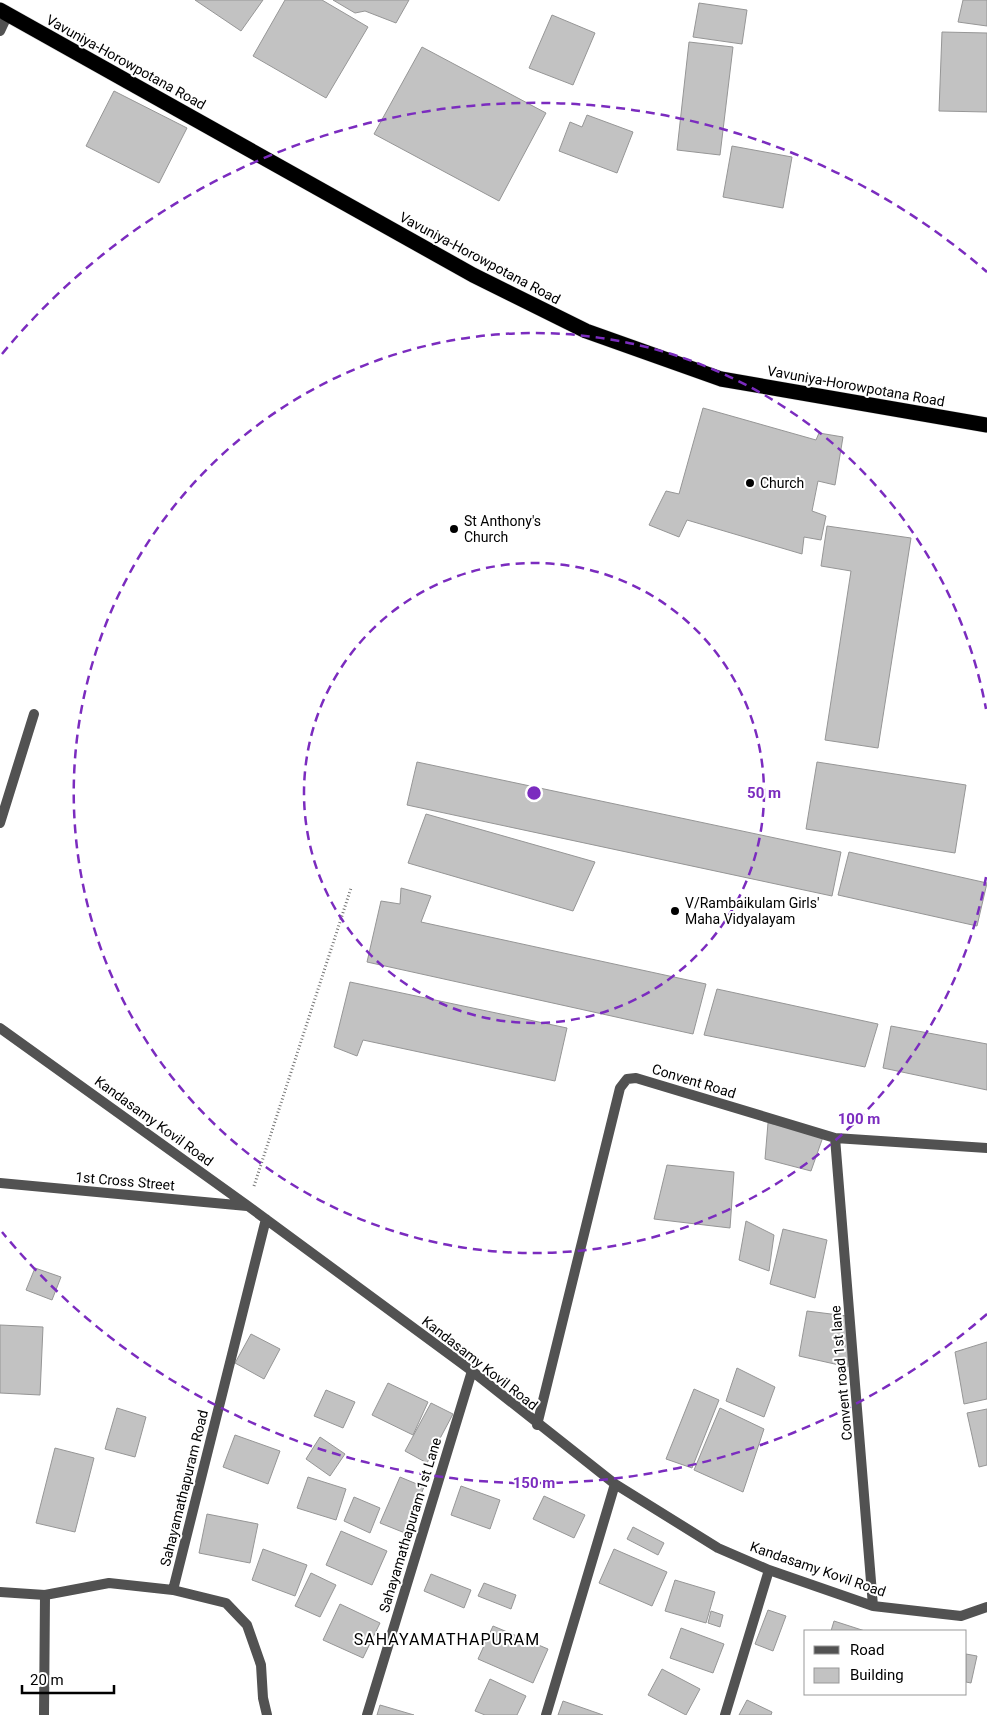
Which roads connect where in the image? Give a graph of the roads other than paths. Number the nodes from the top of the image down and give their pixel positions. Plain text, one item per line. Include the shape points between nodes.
1 (4, 12) edge
2 (0, 31) edge
3 (987, 424) edge
4 (34, 714) dead end
5 (0, 823) edge
6 (0, 1028) edge
7 (835, 1138) junction
8 (987, 1148) edge
9 (0, 1183) edge
10 (248, 1206) junction
11 (266, 1219) junction
12 (472, 1372) junction
13 (537, 1425) junction
14 (615, 1484) junction
15 (769, 1570) junction
16 (172, 1590) junction
17 (0, 1592) edge
18 (45, 1596) junction
19 (873, 1606) junction
20 (987, 1607) edge
21 (44, 1715) edge
22 (267, 1715) edge
23 (367, 1715) edge
24 (546, 1715) edge
25 (725, 1715) edge

1 - 2 street
1 - 3 highway, Vavuniya-Horowpotana Road via 473,275 586,331 721,379
4 - 5 street
6 - 10 street, Kandasamy Kovil Road
7 - 8 street, Convent Road
7 - 13 street, Convent Road via 636,1078 627,1079 620,1088
7 - 19 street, Convent road 1st lane
9 - 10 street, 1st Cross Street
10 - 11 street, Kandasamy Kovil Road
11 - 12 street, Kandasamy Kovil Road
11 - 16 street, Sahayamathapuram Road
12 - 13 street, Kandasamy Kovil Road
12 - 23 street, Sahayamathapuram 1st Lane
13 - 14 street, Kandasamy Kovil Road
14 - 15 street, Kandasamy Kovil Road via 718,1548
14 - 24 street
15 - 19 street, Kandasamy Kovil Road
15 - 25 street
16 - 18 street via 109,1583
16 - 22 street via 226,1604 247,1624 261,1665
17 - 18 street
18 - 21 street
19 - 20 street, Kandasamy Kovil Road via 961,1616

